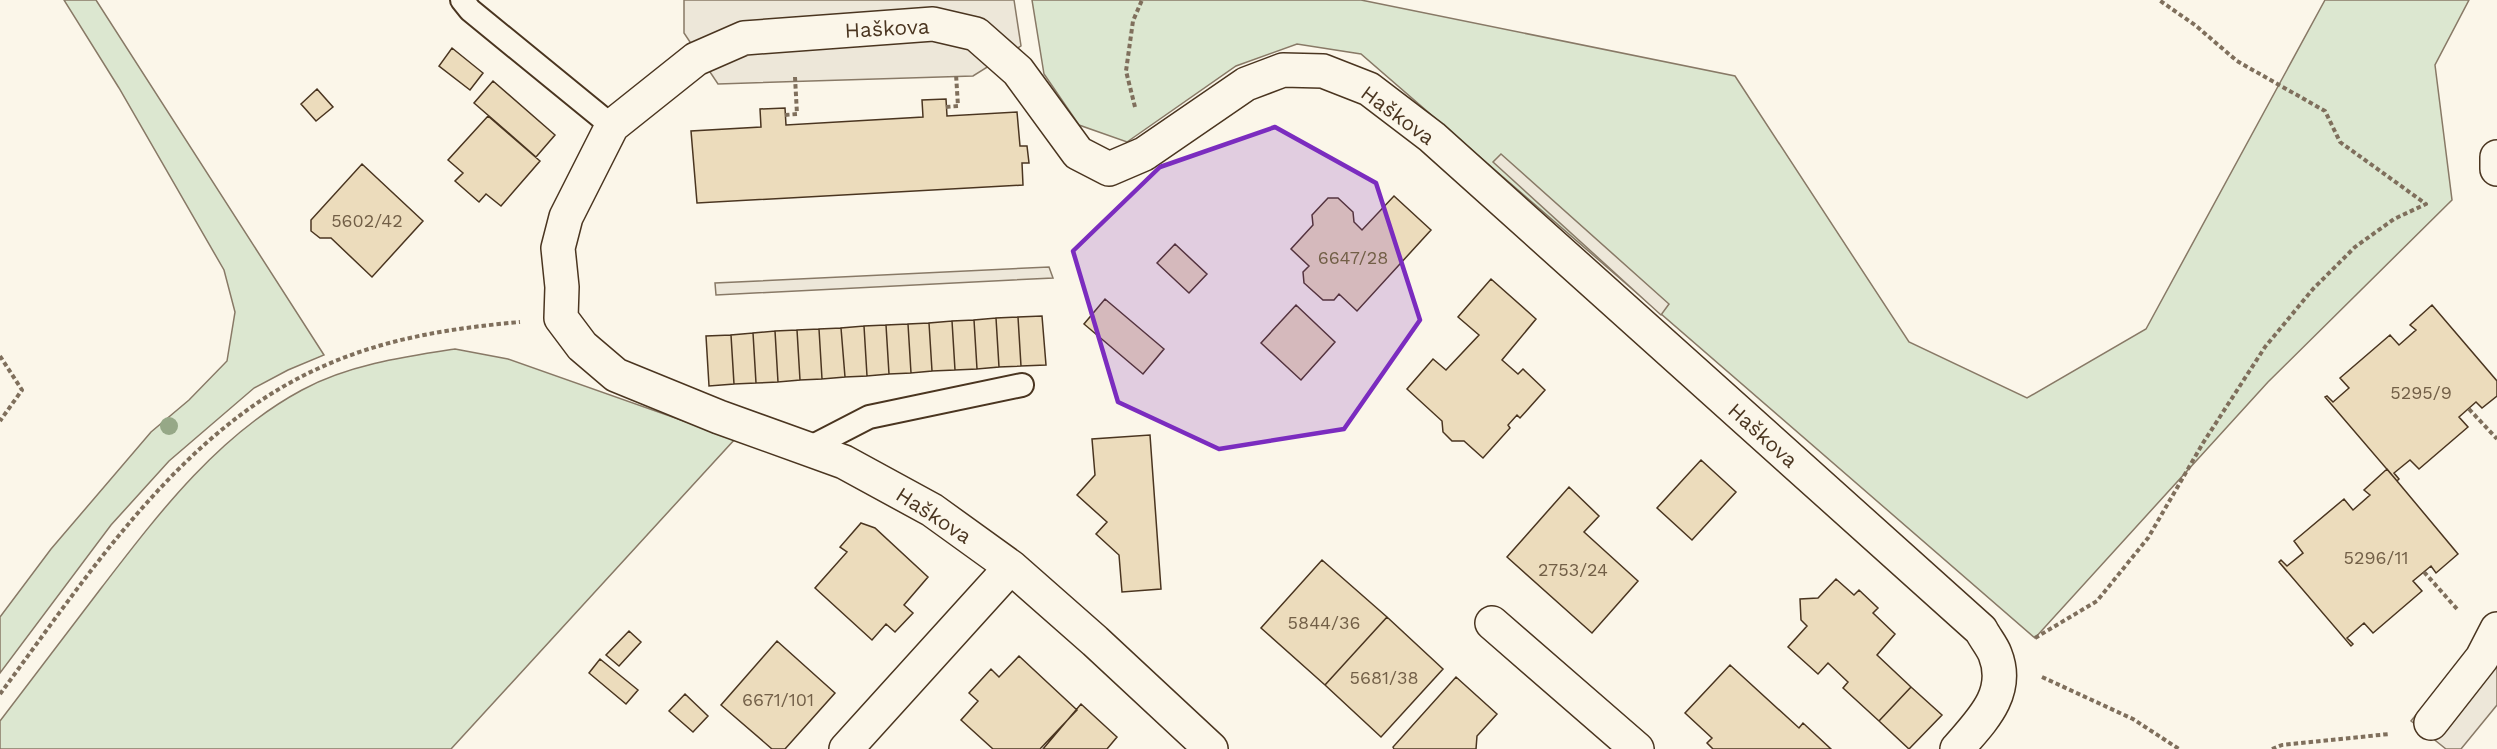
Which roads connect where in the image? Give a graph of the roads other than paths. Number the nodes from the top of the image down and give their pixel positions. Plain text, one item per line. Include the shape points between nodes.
1 (462, 0) edge
2 (612, 126) junction
3 (1022, 385) dead end
4 (807, 449) junction
5 (1011, 567) junction
6 (1492, 623) dead end
7 (2497, 629) edge
8 (2431, 723) road end
9 (846, 749) edge
10 (1210, 749) edge
11 (1637, 749) edge
12 (1957, 749) edge

1 - 2 lane
2 - 4 street, Haškova via 566,217 558,248 561,318 582,346 616,375
2 - 12 street, Haškova via 696,60 744,38 933,24 976,34 1018,71 1078,153 1110,169 1144,154 1246,84 1283,70 1323,70 1369,89 1432,137 1981,630 1996,655 1999,686 1989,711
3 - 4 lane via 869,417
4 - 5 street, Haškova via 844,462 932,510
5 - 9 street
5 - 10 street, Haškova
6 - 11 street
7 - 8 street via 2482,658

